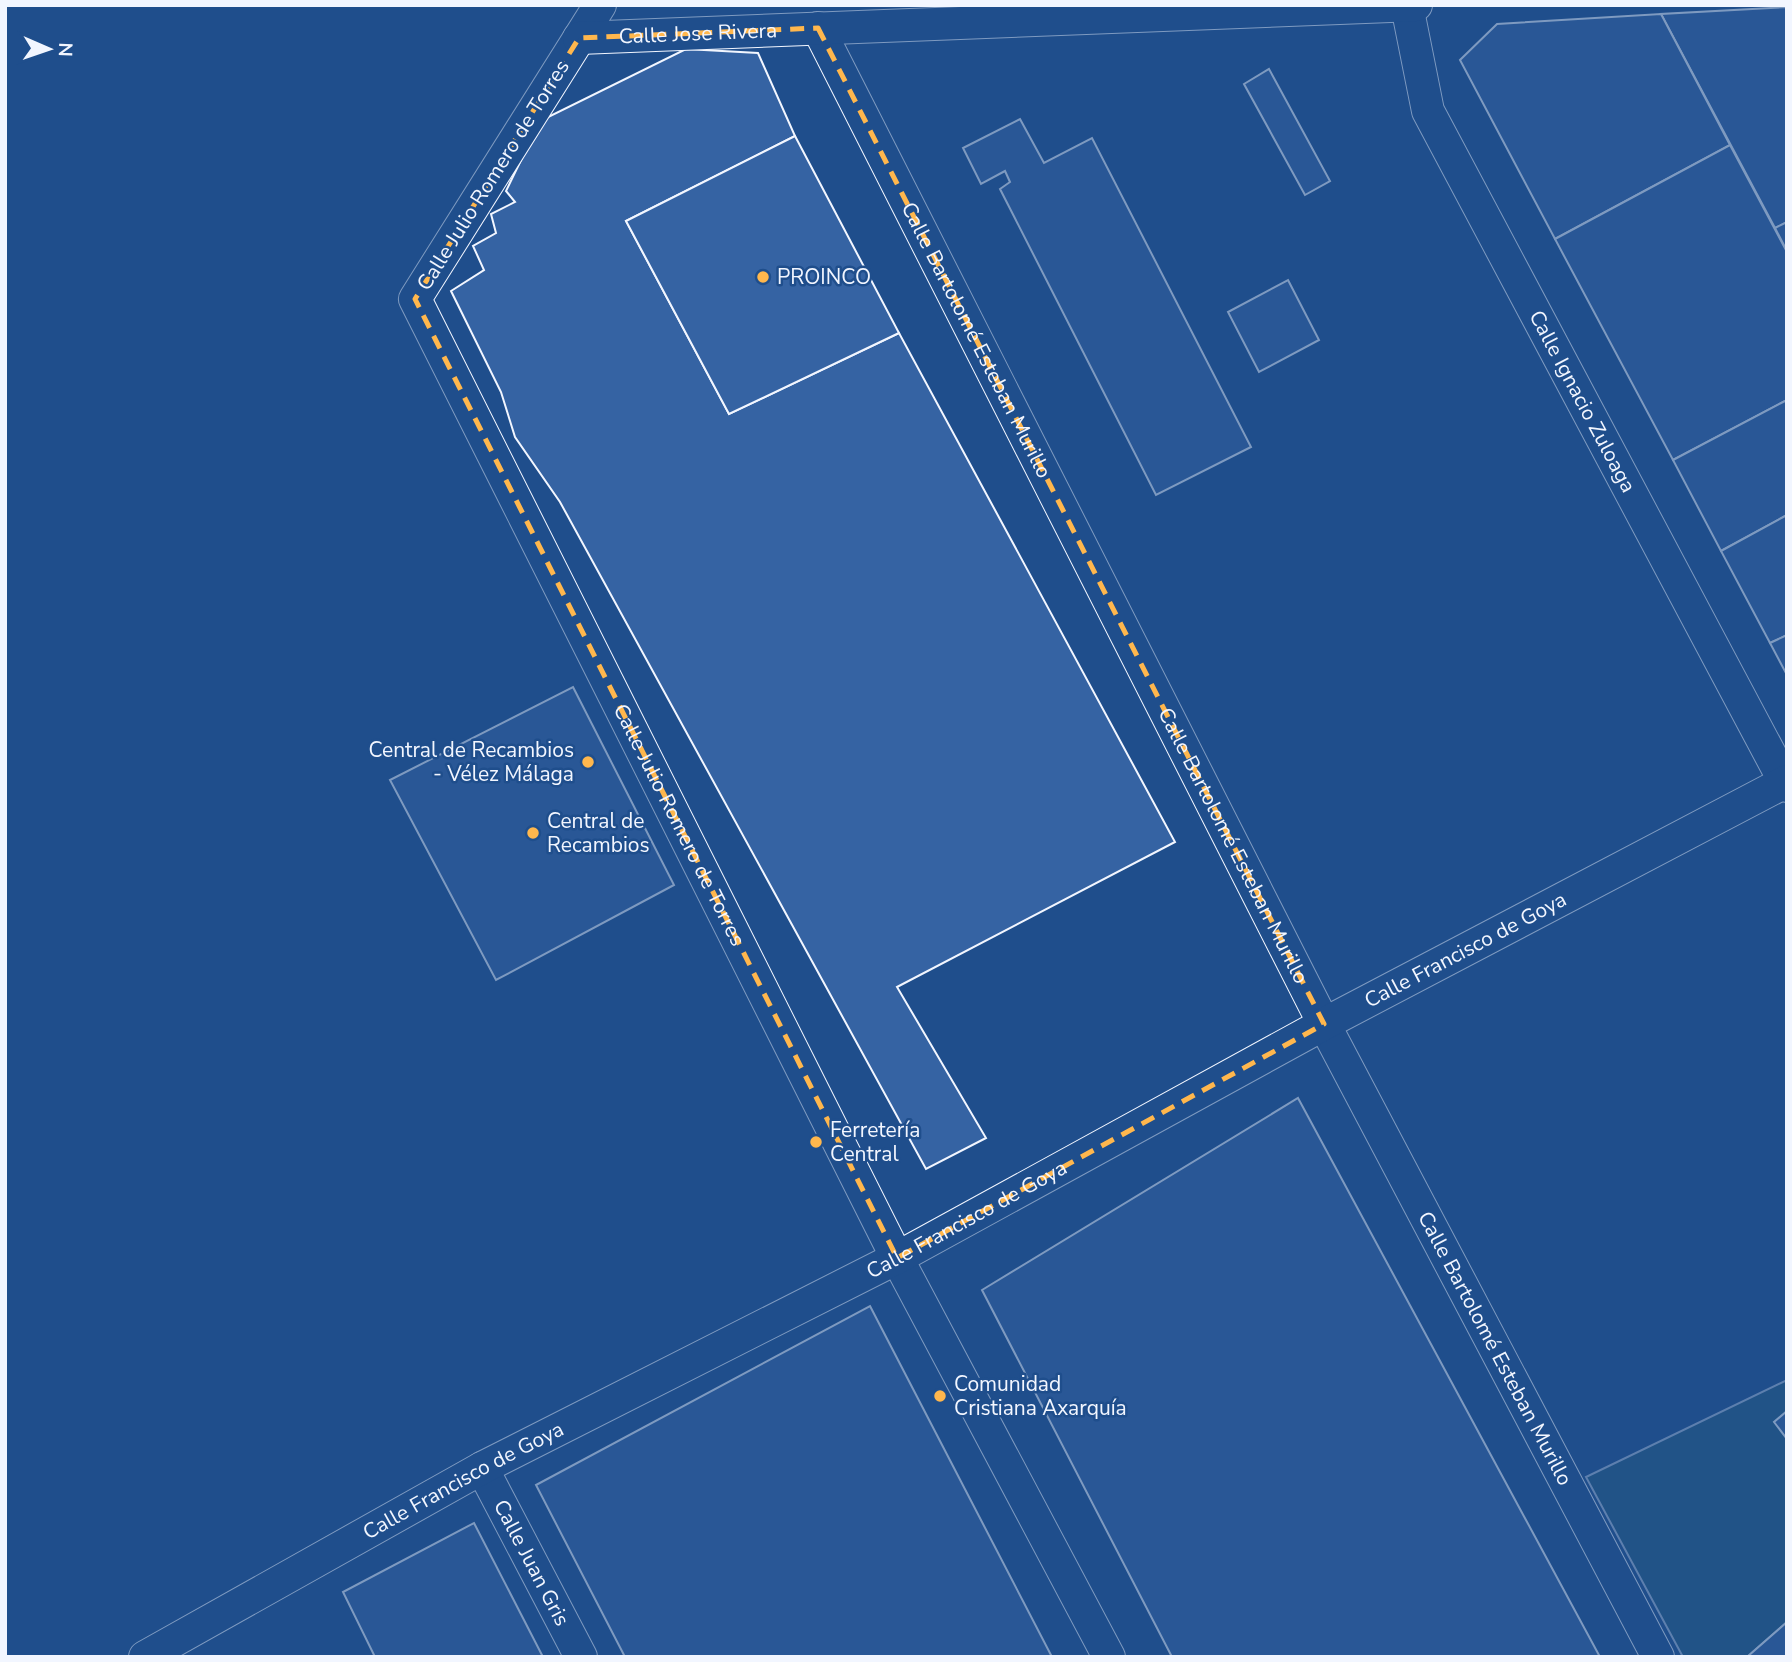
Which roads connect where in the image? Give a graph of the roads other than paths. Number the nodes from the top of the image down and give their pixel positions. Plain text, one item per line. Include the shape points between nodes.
1 (600, 5) edge
2 (1416, 5) edge
3 (1407, 6) edge
4 (818, 28) junction
5 (579, 38) junction
6 (1786, 783) edge
7 (1324, 1024) junction
8 (897, 1258) junction
9 (482, 1468) junction
10 (145, 1657) edge
11 (581, 1657) edge
12 (1109, 1657) edge
13 (1658, 1657) edge

1 - 5 street, Calle Julio Romero de Torres
2 - 3 street, Calle Jose Rivera
3 - 4 street, Calle Jose Rivera
3 - 6 street, Calle Ignacio Zuloaga via 1428,111
4 - 5 street, Calle Jose Rivera
4 - 7 street, Calle Bartolomé Esteban Murillo
5 - 8 street, Calle Julio Romero de Torres via 415,299
6 - 7 street, Calle Francisco de Goya
7 - 8 street, Calle Francisco de Goya
7 - 13 street, Calle Bartolomé Esteban Murillo
8 - 9 street, Calle Francisco de Goya
8 - 12 street, Calle Julio Romero de Torres
9 - 10 street, Calle Francisco de Goya
9 - 11 street, Calle Juan Gris

